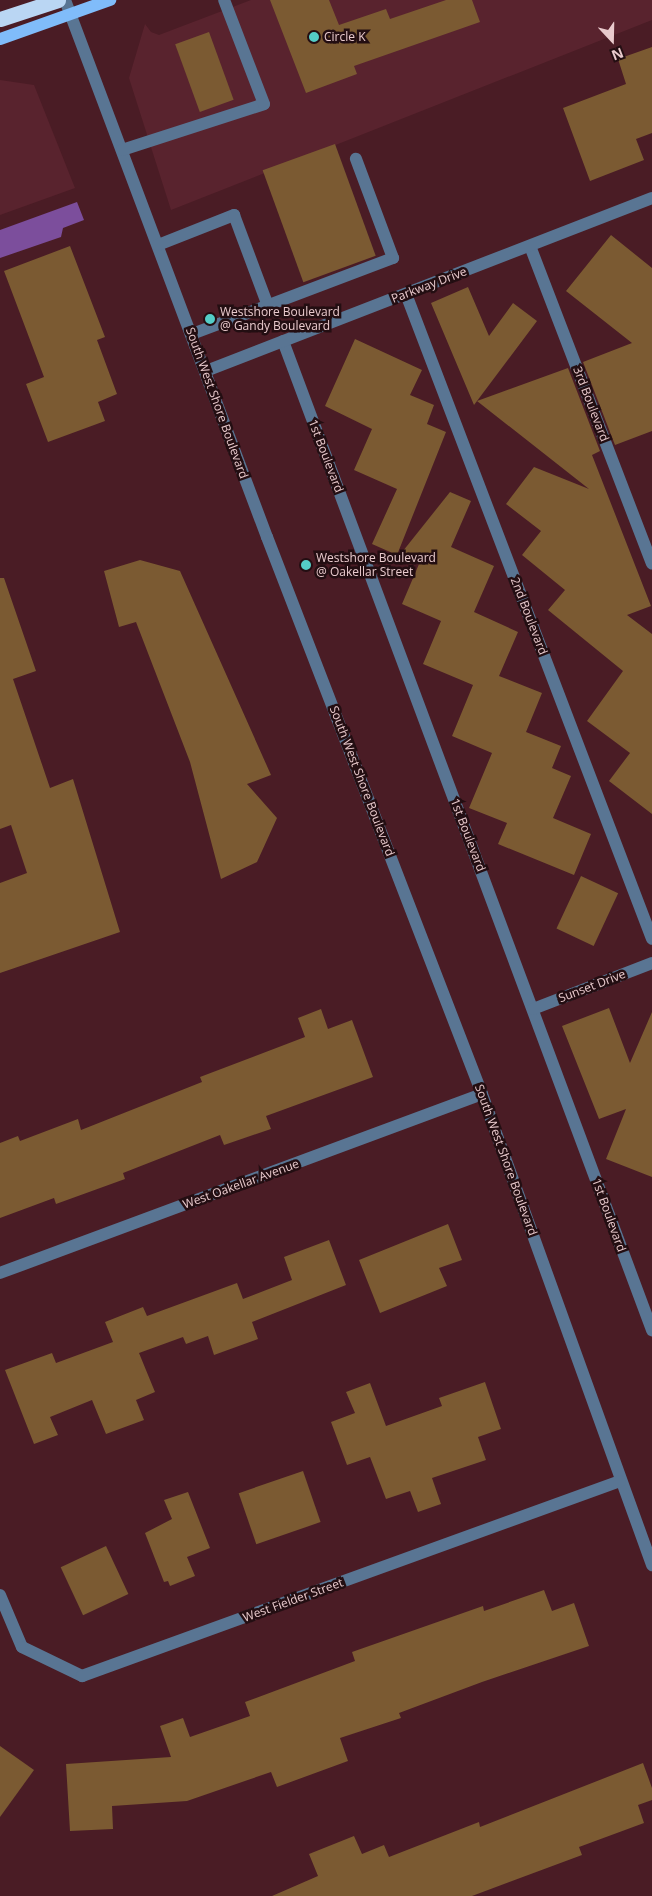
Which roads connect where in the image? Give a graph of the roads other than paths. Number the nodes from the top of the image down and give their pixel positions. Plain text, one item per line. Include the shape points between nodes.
1 (58, 0) edge
2 (65, 0) edge
3 (110, 0) edge
4 (224, 0) edge
5 (70, 15) junction
6 (0, 20) edge
7 (0, 39) edge
8 (122, 150) junction
9 (356, 159) dead end
10 (652, 198) edge
11 (158, 245) junction
12 (530, 246) junction
13 (406, 294) junction
14 (268, 306) junction
15 (192, 334) junction
16 (282, 341) junction
17 (206, 371) junction
18 (652, 563) edge
19 (652, 939) edge
20 (652, 963) edge
21 (533, 1009) junction
22 (482, 1094) junction
23 (0, 1273) edge
24 (652, 1330) edge
25 (620, 1481) junction
26 (652, 1565) edge
27 (0, 1595) edge

1 - 6 highway
2 - 5 street, South West Shore Boulevard
3 - 5 main road
4 - 8 street via 264,104
5 - 7 main road
5 - 8 street, South West Shore Boulevard
8 - 11 street, South West Shore Boulevard
9 - 14 street via 393,258
10 - 12 street, Parkway Drive
11 - 14 street via 234,215
11 - 15 street, South West Shore Boulevard
12 - 13 street, Parkway Drive
12 - 18 street, 3rd Boulevard
13 - 16 street, Parkway Drive
13 - 19 street, 2nd Boulevard
14 - 15 street
15 - 17 street, South West Shore Boulevard
16 - 17 street, Parkway Drive
16 - 21 street, 1st Boulevard
17 - 22 street, South West Shore Boulevard via 270,546
20 - 21 street, Sunset Drive
21 - 24 street, 1st Boulevard
22 - 23 street, West Oakellar Avenue
22 - 25 street, South West Shore Boulevard
25 - 26 street, South West Shore Boulevard
25 - 27 street, West Fielder Street via 82,1676 22,1647

